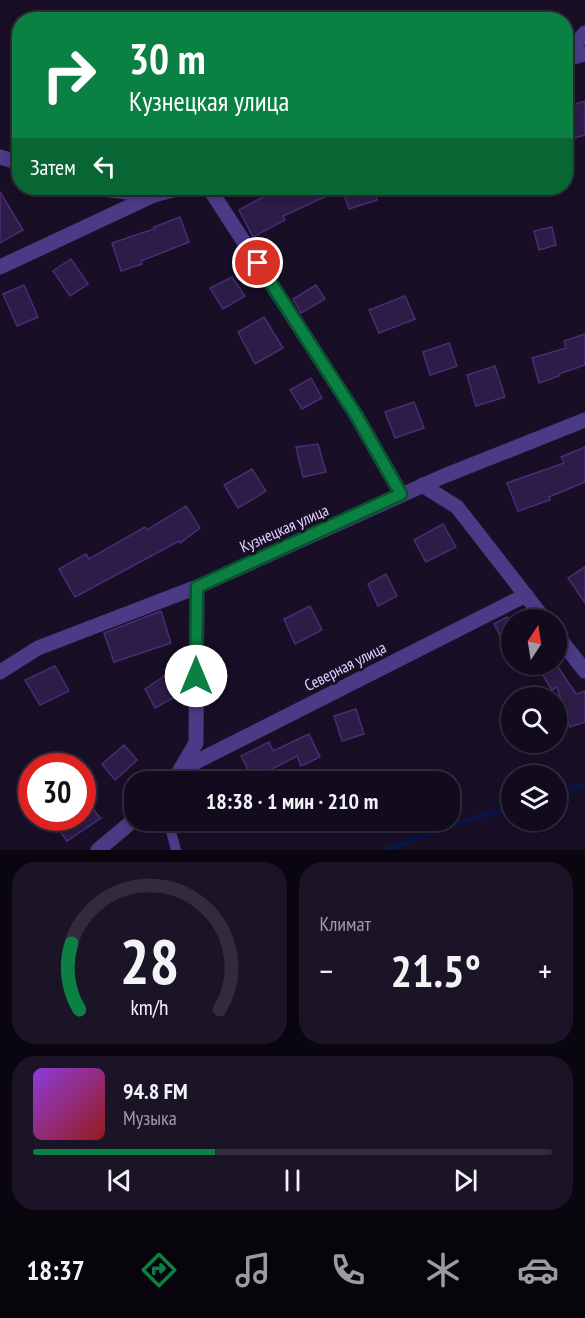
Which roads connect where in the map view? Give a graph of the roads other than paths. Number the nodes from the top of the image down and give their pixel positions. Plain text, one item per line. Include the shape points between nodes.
1 (585, 33) edge
2 (573, 48) edge
3 (142, 195) edge
4 (214, 195) edge
5 (0, 267) edge
6 (585, 420) edge
7 (422, 485) junction
8 (401, 494) junction
9 (197, 587) junction
10 (526, 595) junction
11 (537, 609) edge
12 (567, 648) edge
13 (585, 671) edge
14 (0, 672) edge
15 (179, 771) edge
16 (186, 771) edge
17 (124, 828) edge
18 (171, 831) edge
19 (98, 850) edge
20 (176, 850) edge

1 - 2 street
3 - 5 street
4 - 8 street via 356,415
6 - 7 street, Кузнецкая улица
7 - 8 street, Кузнецкая улица
7 - 10 street via 457,507
8 - 9 street, Кузнецкая улица
9 - 14 street, Кузнецкая улица via 38,648
9 - 15 street, Северная улица via 196,743
10 - 11 street
10 - 16 street, Северная улица
12 - 13 street
17 - 19 street
18 - 20 lane

